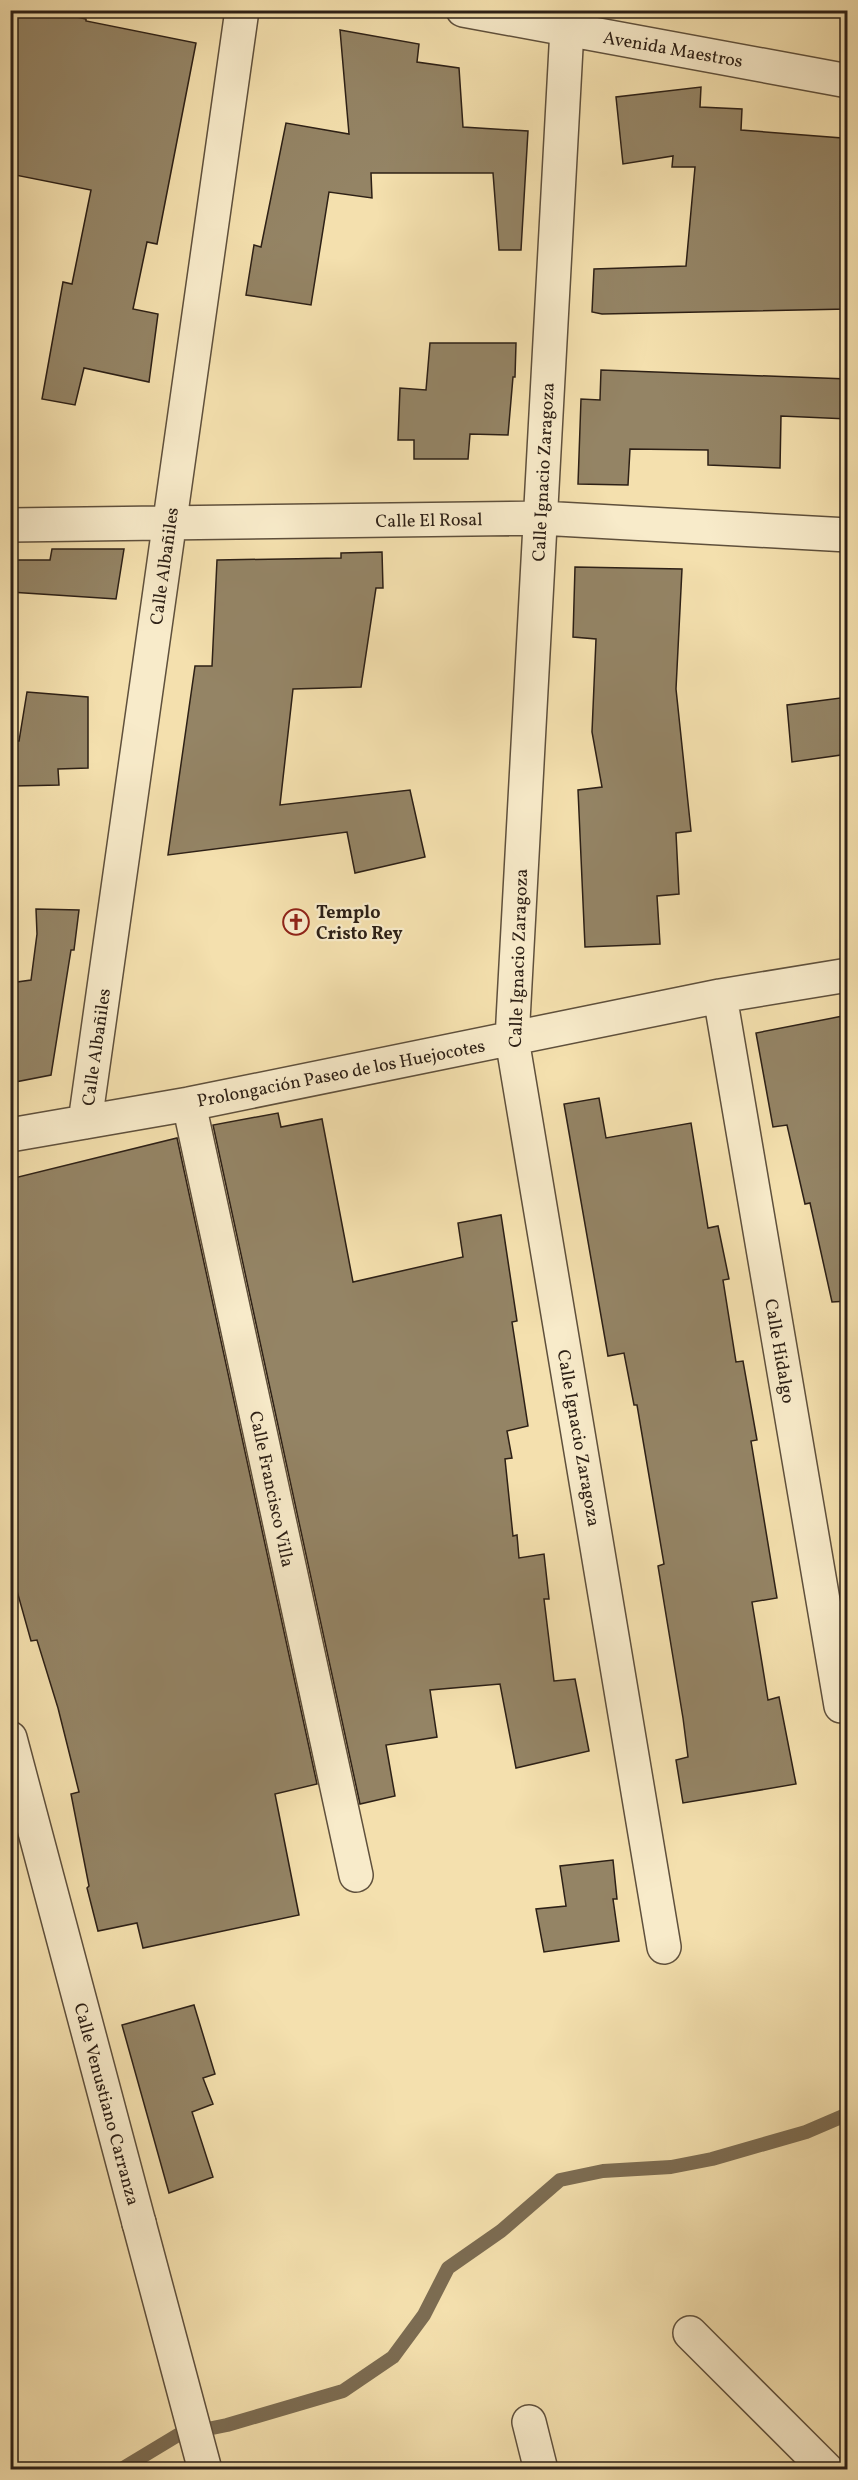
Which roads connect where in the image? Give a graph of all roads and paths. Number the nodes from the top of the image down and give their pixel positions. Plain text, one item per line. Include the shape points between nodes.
1 (242, 10) edge
2 (463, 10) edge
3 (567, 29) junction
4 (848, 81) edge
5 (540, 518) junction
6 (170, 523) junction
7 (10, 525) edge
8 (848, 535) edge
9 (848, 975) edge
10 (720, 996) junction
11 (512, 1039) junction
12 (189, 1104) junction
13 (85, 1122) junction
14 (10, 1135) edge
15 (841, 1706) dead end
16 (10, 1738) edge
17 (356, 1875) dead end
18 (664, 1947) dead end
19 (690, 2333) dead end
20 (528, 2422) dead end
21 (205, 2469) edge
22 (542, 2469) edge
23 (827, 2469) edge

1 - 6 street, Calle Albañiles
2 - 3 street, Avenida Maestros
3 - 4 street, Avenida Maestros
3 - 5 street, Calle Ignacio Zaragoza
5 - 6 street, Calle El Rosal
5 - 8 street, Calle El Rosal
5 - 11 street, Calle Ignacio Zaragoza
6 - 7 street, Calle El Rosal
6 - 13 street, Calle Albañiles
9 - 10 street, Prolongación Paseo de los Huejocotes
10 - 11 street, Prolongación Paseo de los Huejocotes
10 - 15 street, Calle Hidalgo
11 - 12 street, Prolongación Paseo de los Huejocotes
11 - 18 street, Calle Ignacio Zaragoza
12 - 13 street, Prolongación Paseo de los Huejocotes
12 - 17 street, Calle Francisco Villa
13 - 14 street, Prolongación Paseo de los Huejocotes
16 - 21 street, Calle Venustiano Carranza
19 - 23 street
20 - 22 street

